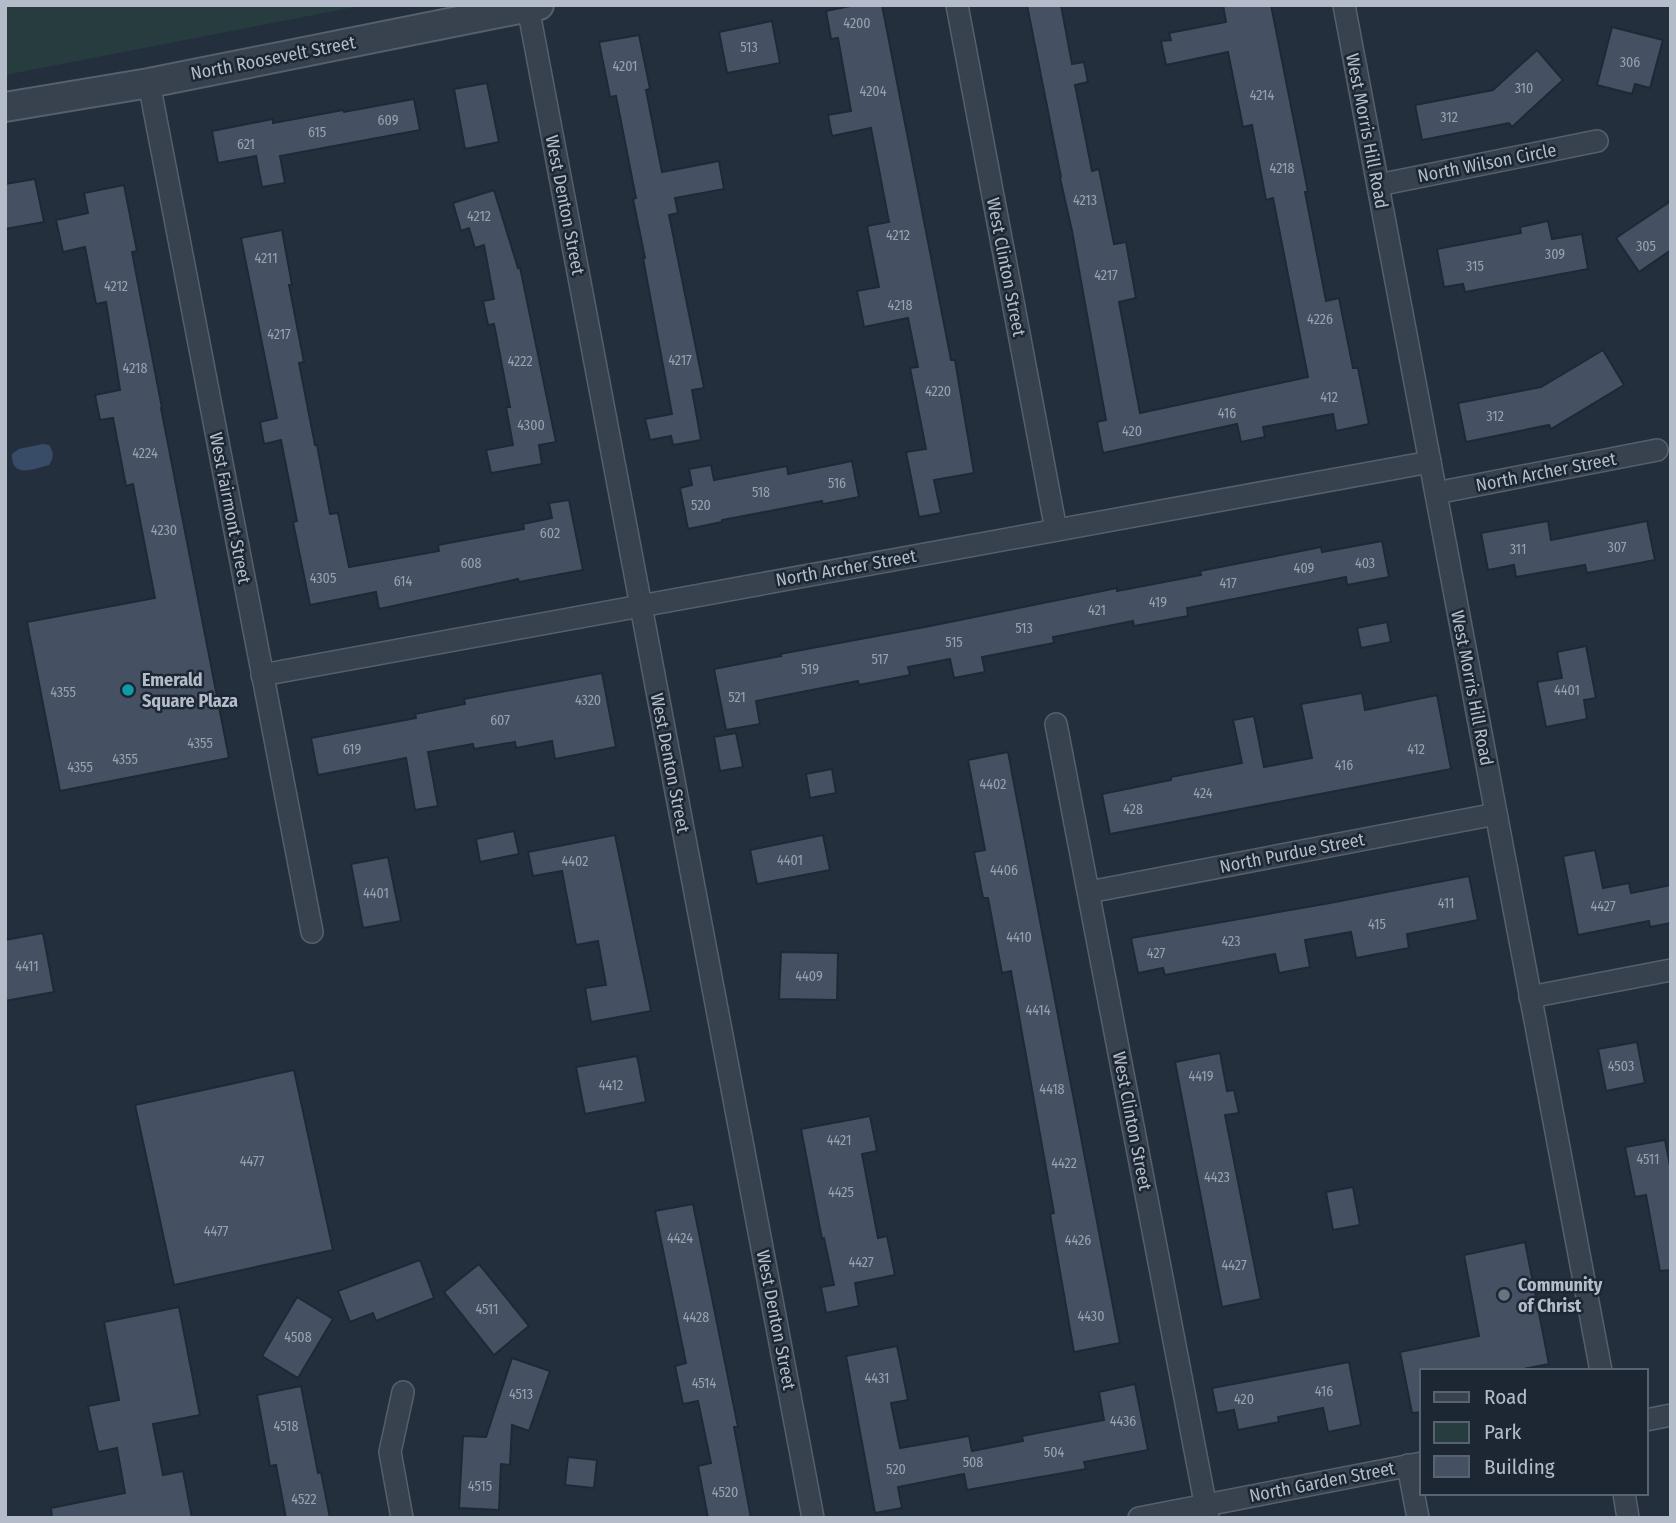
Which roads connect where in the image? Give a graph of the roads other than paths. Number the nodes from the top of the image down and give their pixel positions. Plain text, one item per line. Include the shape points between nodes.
1 (957, 5) edge
2 (1344, 5) edge
3 (534, 6) edge
4 (149, 83) junction
5 (5, 107) edge
6 (1597, 141) dead end
7 (1378, 185) junction
8 (1657, 450) dead end
9 (1430, 462) junction
10 (1436, 493) junction
11 (1056, 530) junction
12 (641, 606) junction
13 (262, 675) junction
14 (1056, 724) dead end
15 (1496, 814) junction
16 (1088, 892) junction
17 (313, 932) dead end
18 (1671, 970) edge
19 (1530, 997) junction
20 (1601, 1369) edge
21 (403, 1392) dead end
22 (1671, 1415) edge
23 (1648, 1420) edge
24 (1415, 1464) edge
25 (1624, 1495) edge
26 (1207, 1511) edge
27 (402, 1518) edge
28 (813, 1518) edge
29 (1139, 1518) edge
30 (1418, 1518) edge
31 (1628, 1518) edge

1 - 11 street, West Clinton Street
2 - 7 street, West Morris Hill Road
3 - 4 street, North Roosevelt Street
3 - 12 street, West Denton Street
4 - 5 street, North Roosevelt Street
4 - 13 street, West Fairmont Street
6 - 7 street, North Wilson Circle
7 - 9 street, West Morris Hill Road
8 - 10 street, North Archer Street
9 - 10 street, West Morris Hill Road
9 - 11 street, North Archer Street
10 - 15 street, West Morris Hill Road
11 - 12 street, North Archer Street
12 - 13 street, North Archer Street
12 - 28 street, West Denton Street
13 - 17 street, West Fairmont Street
14 - 16 street, West Clinton Street
15 - 16 street, North Purdue Street
15 - 19 street, West Morris Hill Road
16 - 26 street, West Clinton Street
18 - 19 street
19 - 20 street, West Morris Hill Road
21 - 27 street via 390,1452
22 - 23 street
24 - 26 street, North Garden Street
24 - 30 street
25 - 31 street
26 - 29 street, North Garden Street

